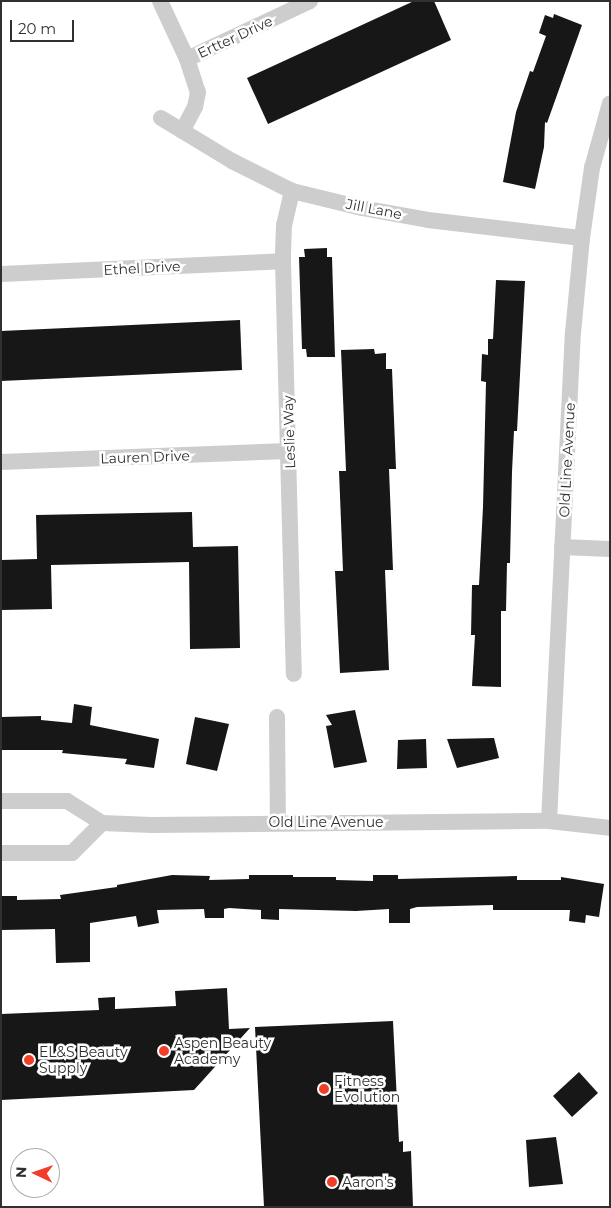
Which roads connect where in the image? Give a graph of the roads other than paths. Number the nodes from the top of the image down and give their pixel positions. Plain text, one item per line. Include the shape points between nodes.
1 (160, 1) edge
2 (310, 1) edge
3 (187, 59) junction
4 (610, 103) edge
5 (161, 118) dead end
6 (182, 131) junction
7 (292, 191) junction
8 (582, 238) junction
9 (283, 262) junction
10 (1, 274) edge
11 (290, 451) junction
12 (1, 462) edge
13 (562, 547) junction
14 (610, 549) edge
15 (294, 674) dead end
16 (277, 717) dead end
17 (1, 801) edge
18 (549, 821) junction
19 (278, 822) junction
20 (102, 823) junction
21 (610, 828) edge
22 (1, 853) edge

1 - 3 street
2 - 3 street, Ertter Drive
3 - 6 street via 198,92 195,107
4 - 8 street, Old Line Avenue via 592,168
5 - 6 street, Jill Lane
6 - 7 street, Jill Lane
7 - 8 street, Jill Lane via 428,220
7 - 9 street, Leslie Way via 284,225
8 - 13 street, Old Line Avenue
9 - 10 street, Ethel Drive
9 - 11 street, Leslie Way
11 - 12 street, Lauren Drive
11 - 15 street, Leslie Way
13 - 14 street
13 - 18 street, Old Line Avenue
16 - 19 street
17 - 20 street, Old Line Avenue via 66,801
18 - 19 street, Old Line Avenue
18 - 21 street, Old Line Avenue
19 - 20 street, Old Line Avenue
20 - 22 street via 72,853

